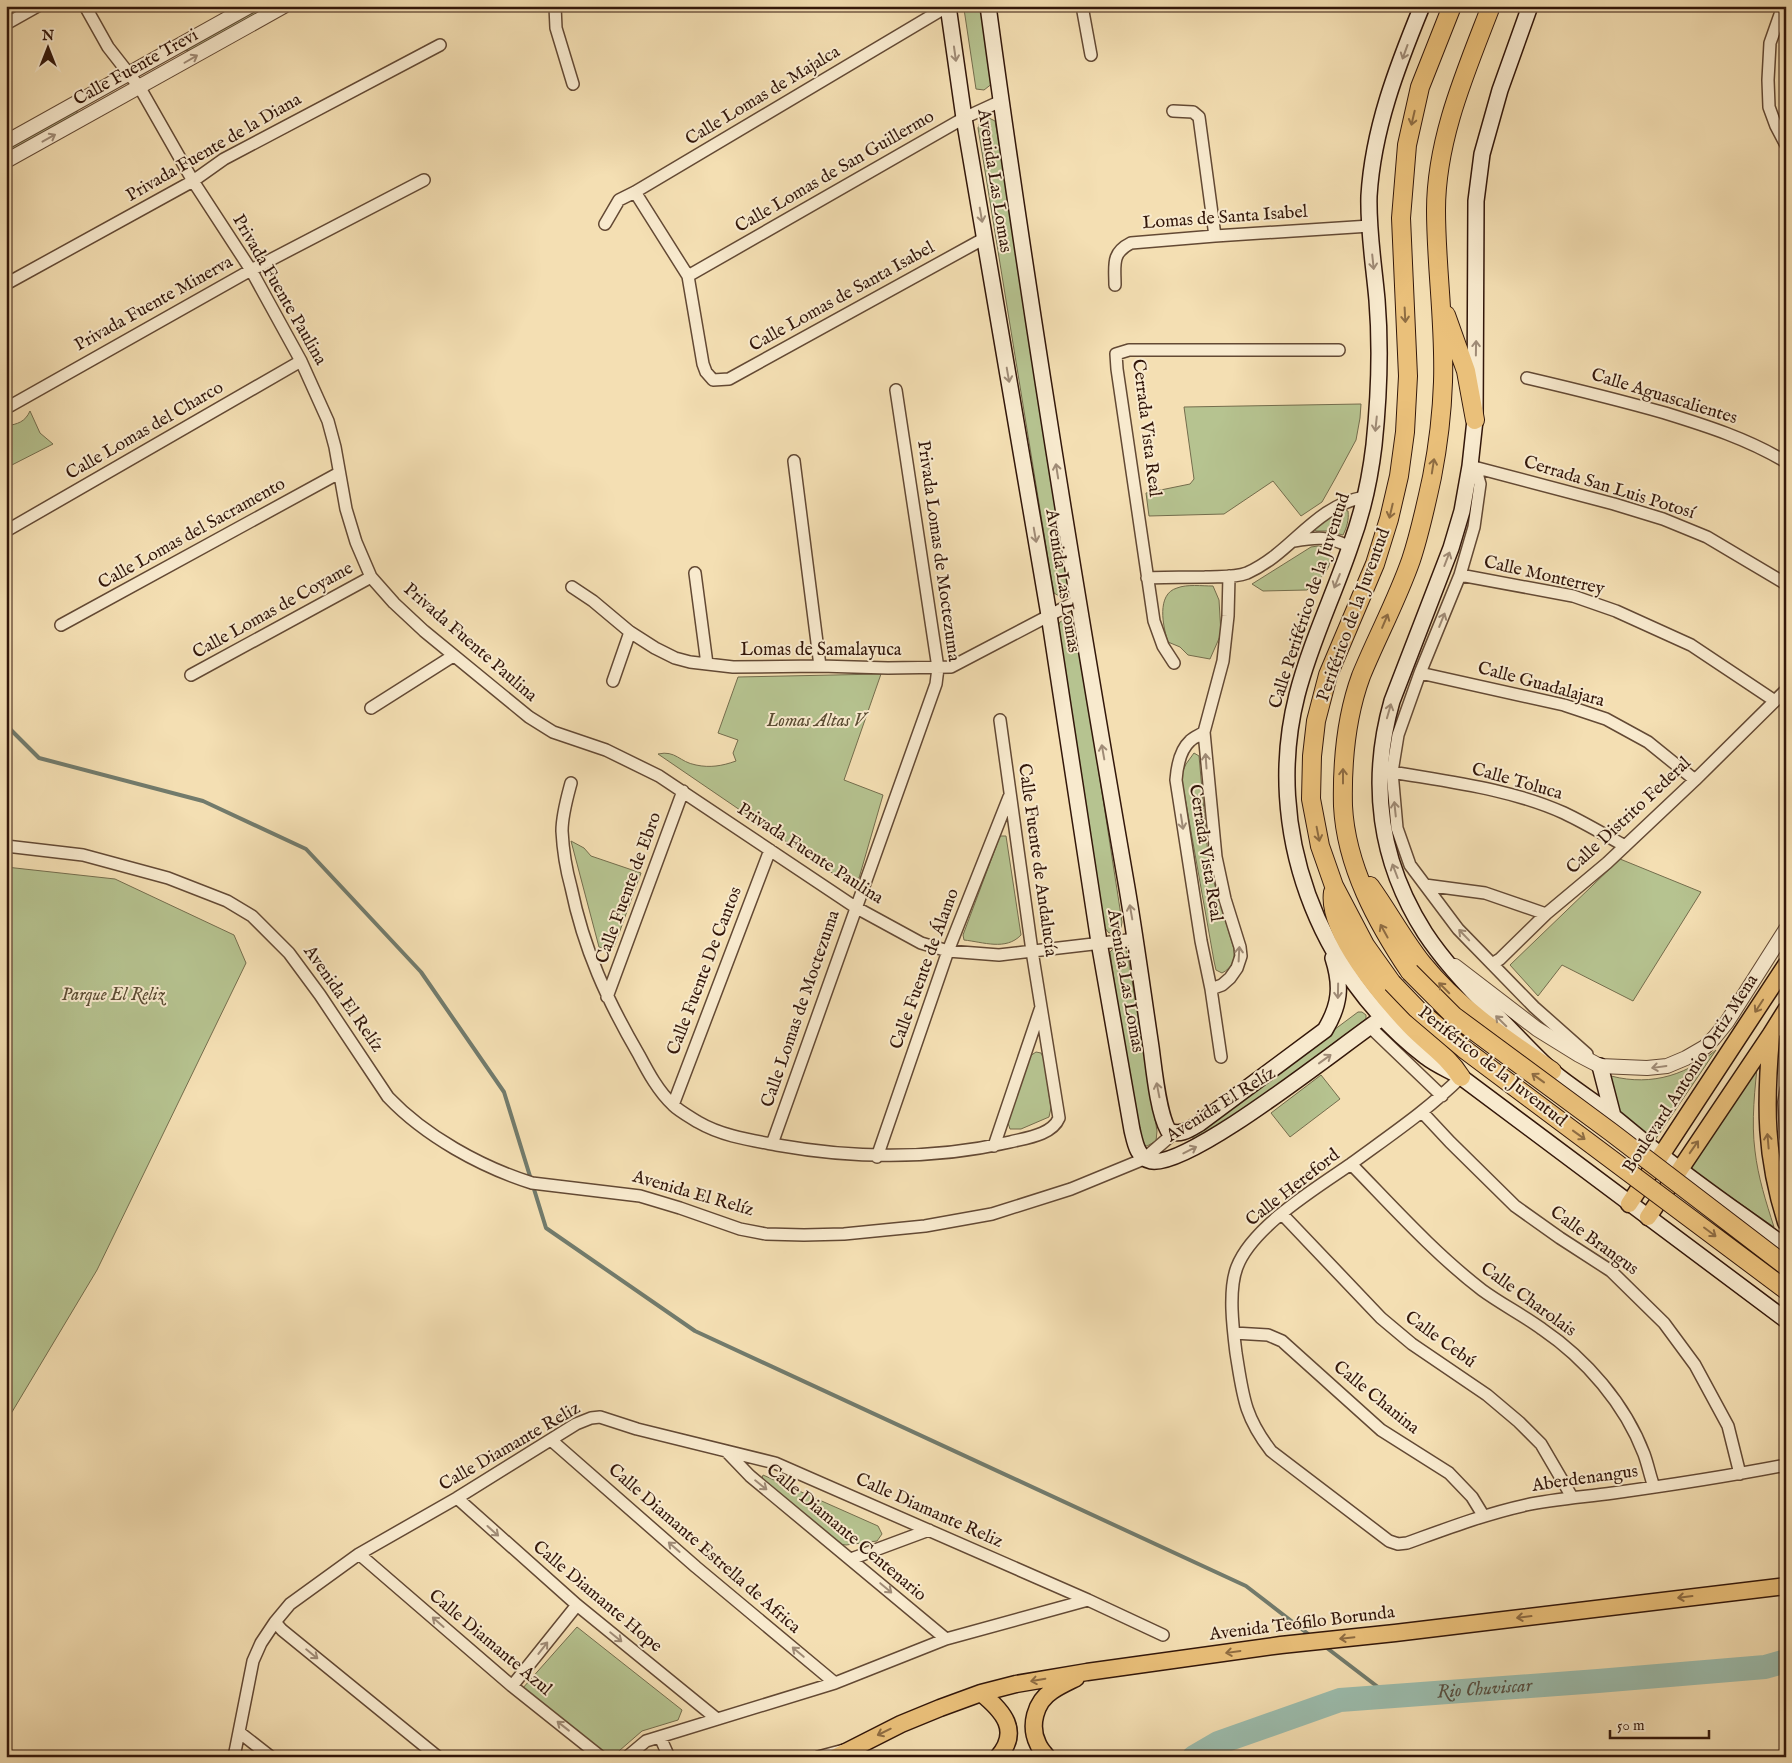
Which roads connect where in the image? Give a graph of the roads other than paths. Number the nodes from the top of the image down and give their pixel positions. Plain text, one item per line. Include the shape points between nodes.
1 (38, 6) edge
2 (85, 6) edge
3 (250, 6) edge
4 (284, 6) edge
5 (555, 6) edge
6 (948, 6) edge
7 (988, 6) edge
8 (1082, 6) edge
9 (1422, 6) edge
10 (1452, 6) edge
11 (1491, 6) edge
12 (1530, 6) edge
13 (1783, 6) edge
14 (6, 24) edge
15 (440, 45) dead end
16 (1091, 55) dead end
17 (129, 73) junction
18 (573, 84) dead end
19 (140, 88) junction
20 (1001, 101) junction
21 (1173, 111) dead end
22 (964, 118) junction
23 (6, 142) edge
24 (1786, 145) edge
25 (6, 161) edge
26 (424, 180) dead end
27 (193, 181) junction
28 (636, 192) junction
29 (605, 224) dead end
30 (1370, 226) junction
31 (1215, 236) junction
32 (985, 238) junction
33 (251, 270) junction
34 (688, 276) junction
35 (6, 284) edge
36 (1115, 285) dead end
37 (1440, 298) junction
38 (1339, 350) dead end
39 (301, 361) junction
40 (1527, 378) dead end
41 (896, 390) dead end
42 (10, 406) dead end
43 (1475, 420) junction
44 (794, 461) dead end
45 (1786, 462) edge
46 (1470, 466) junction
47 (339, 473) junction
48 (1364, 497) junction
49 (6, 531) edge
50 (1294, 540) junction
51 (1350, 547) junction
52 (695, 573) dead end
53 (1460, 575) junction
54 (1229, 576) junction
55 (371, 577) junction
56 (1147, 578) junction
57 (1786, 584) edge
58 (572, 587) dead end
59 (1077, 601) junction
60 (1049, 615) junction
61 (61, 625) dead end
62 (630, 632) junction
63 (453, 656) junction
64 (707, 664) junction
65 (1174, 664) dead end
66 (820, 666) junction
67 (938, 668) junction
68 (1420, 673) junction
69 (191, 676) dead end
70 (613, 680) dead end
71 (1786, 690) edge
72 (1775, 701) junction
73 (371, 708) dead end
74 (925, 715) joint
75 (1000, 720) dead end
76 (1204, 732) junction
77 (1392, 772) junction
78 (1695, 780) junction
79 (571, 783) dead end
80 (683, 791) junction
81 (1010, 796) junction
82 (6, 846) edge
83 (1625, 846) junction
84 (770, 850) junction
85 (1355, 865) junction
86 (1334, 886) junction
87 (1425, 886) junction
88 (856, 907) junction
89 (1546, 914) junction
90 (1786, 929) edge
91 (1136, 939) junction
92 (1099, 942) junction
93 (1329, 944) junction
94 (948, 951) junction
95 (1032, 951) junction
96 (1444, 958) junction
97 (1492, 964) junction
98 (1786, 965) edge
99 (1211, 988) junction
100 (608, 998) junction
101 (1041, 1005) junction
102 (1786, 1010) edge
103 (1376, 1022) junction
104 (1771, 1034) junction
105 (1221, 1057) dead end
106 (1600, 1066) junction
107 (1552, 1071) junction
108 (1461, 1077) junction
109 (1786, 1089) edge
110 (1442, 1096) junction
111 (672, 1105) junction
112 (1422, 1112) junction
113 (1613, 1116) junction
114 (1174, 1133) junction
115 (1786, 1137) edge
116 (772, 1144) junction
117 (994, 1146) junction
118 (877, 1156) junction
119 (1661, 1156) junction
120 (1144, 1159) junction
121 (1351, 1164) junction
122 (1679, 1168) junction
123 (1629, 1204) junction
124 (1282, 1214) junction
125 (1648, 1217) junction
126 (1786, 1222) edge
127 (1786, 1247) edge
128 (1786, 1266) edge
129 (1786, 1290) edge
130 (1786, 1320) edge
131 (1234, 1333) junction
132 (551, 1440) junction
133 (726, 1451) junction
134 (1786, 1465) edge
135 (1740, 1474) junction
136 (1654, 1487) junction
137 (1572, 1497) junction
138 (457, 1498) junction
139 (1483, 1516) junction
140 (929, 1530) junction
141 (1393, 1543) joint
142 (359, 1554) junction
143 (851, 1559) junction
144 (1786, 1578) edge
145 (1786, 1586) edge
146 (1711, 1594) junction
147 (1088, 1600) junction
148 (577, 1605) junction
149 (275, 1622) junction
150 (1163, 1635) dead end
151 (946, 1639) junction
152 (1087, 1672) junction
153 (835, 1684) junction
154 (512, 1686) junction
155 (981, 1693) junction
156 (717, 1719) junction
157 (239, 1732) junction
158 (660, 1737) junction
159 (843, 1753) edge
160 (633, 1754) edge
161 (234, 1757) edge
162 (271, 1757) edge
163 (438, 1757) edge
164 (601, 1757) edge
165 (670, 1757) edge
166 (818, 1757) edge
167 (998, 1757) edge
168 (1047, 1757) edge

1 - 14 street
2 - 17 street, Privada Fuente Paulina via 108,47
3 - 17 street, Calle Fuente Trevi
19 -> 4 street, Calle Fuente Trevi
5 - 18 street via 556,28
6 -> 22 main road, Avenida Las Lomas
6 - 28 street, Calle Lomas de Majalca
7 - 20 main road, Avenida Las Lomas
8 - 16 street
9 -> 30 main road, Calle Periférico de la Juventud via 1382,113 1369,197
10 -> 86 highway, Periférico de la Juventud via 1420,87 1407,145 1401,218 1408,376 1399,476 1375,564 1328,675 1316,721 1311,799 1320,846
11 - 37 highway, Periférico de la Juventud via 1452,112 1441,160 1436,208
43 -> 12 main road via 1476,202 1482,154 1500,90
13 - 24 street via 1770,43 1768,80 1770,107
15 - 27 street, Privada Fuente de la Diana via 224,159
17 - 19 street, Privada Fuente Paulina
17 - 23 street, Calle Fuente Trevi
25 -> 19 street, Calle Fuente Trevi
19 - 27 street, Privada Fuente Paulina
20 - 22 street, Calle Lomas de San Guillermo
59 -> 20 main road, Avenida Las Lomas
21 - 31 street via 1193,112 1199,117
22 -> 32 main road, Avenida Las Lomas
22 - 34 street, Calle Lomas de San Guillermo
26 - 33 street, Privada Fuente Minerva
27 - 33 street, Privada Fuente Paulina
27 - 35 street, Privada Fuente de la Diana
28 - 29 street, Calle Lomas de Majalca via 619,200
28 - 34 street
30 - 31 street, Lomas de Santa Isabel
30 -> 48 main road, Calle Periférico de la Juventud via 1380,352 1373,450
31 - 36 street, Lomas de Santa Isabel via 1126,246 1116,255
32 - 34 street, Calle Lomas de Santa Isabel via 729,379 713,380 706,372
32 -> 60 main road, Avenida Las Lomas
33 - 39 street, Privada Fuente Paulina
33 - 42 street, Privada Fuente Minerva
37 - 43 highway via 1466,371
85 -> 37 highway, Periférico de la Juventud via 1343,808 1343,764 1348,724 1360,679 1410,561 1432,476 1443,380
38 - 56 street, Cerrada Vista Real via 1129,350 1116,354
39 - 47 street, Privada Fuente Paulina via 328,421
39 - 49 street, Calle Lomas del Charco
40 - 45 street, Calle Aguascalientes via 1607,396 1695,422 1728,433
41 - 67 street, Privada Lomas de Moctezuma
43 - 46 main road
44 - 66 street
46 - 53 street via 1478,477 1479,494 1474,527
46 - 57 street, Cerrada San Luis Potosí via 1662,519 1707,537
96 -> 46 main road via 1415,915 1391,862 1380,812 1379,779 1385,724 1451,548
47 - 55 street, Privada Fuente Paulina via 356,542
47 - 61 street, Calle Lomas del Sacramento
48 - 50 street via 1333,507
48 - 51 main road, Calle Periférico de la Juventud
50 - 51 street via 1328,538
50 - 54 street via 1256,568 1245,574
51 -> 93 main road, Calle Periférico de la Juventud via 1314,638 1297,693 1286,762 1293,845 1316,920
52 - 64 street
68 -> 53 street
53 - 72 street, Calle Monterrey via 1573,596 1616,611 1691,645
54 - 56 street
54 - 76 street, Cerrada Vista Real via 1223,661
55 - 63 street, Privada Fuente Paulina via 394,603
55 - 69 street, Calle Lomas de Coyame
56 - 65 street, Cerrada Vista Real via 1154,622
58 - 62 street, Lomas de Samalayuca
59 - 60 street, Lomas de Samalayuca
91 -> 59 main road, Avenida Las Lomas
60 - 67 street, Lomas de Samalayuca via 958,665
60 - 92 main road, Avenida Las Lomas
62 - 64 street, Lomas de Samalayuca via 675,658
62 - 70 street
63 - 73 street
63 - 80 street, Privada Fuente Paulina via 522,712 553,732 606,750
64 - 66 street, Lomas de Samalayuca via 732,667
66 - 67 street, Lomas de Samalayuca
67 - 74 street, Privada Lomas de Moctezuma
68 - 77 street via 1398,735
68 - 78 street, Calle Guadalajara via 1564,705 1606,720 1648,742
71 - 72 street, Calle Distrito Federal
72 - 78 street, Calle Distrito Federal
74 - 88 street, Calle Lomas de Moctezuma
75 - 81 street, Calle Fuente de Andalucía
76 -> 99 street, Cerrada Vista Real via 1189,741 1176,770 1176,780
99 -> 76 street, Cerrada Vista Real via 1230,978 1241,956 1216,858
77 - 83 street, Calle Toluca via 1523,798 1564,813
87 -> 77 street via 1410,865 1397,828
78 - 83 street, Calle Distrito Federal
79 - 100 street, Calle Fuente de Andalucía via 562,829 565,864 590,956
80 - 84 street, Privada Fuente Paulina
80 - 100 street, Calle Fuente de Ebro
81 - 94 street, Calle Fuente de Álamo
81 - 95 street, Calle Fuente de Andalucía
82 - 120 street, Avenida El Relíz via 83,855 168,878 227,901 252,916 289,953 398,1109 427,1132 463,1153 532,1183 640,1196 740,1229 804,1236 925,1226 992,1214 1072,1189
83 - 89 street, Calle Distrito Federal
84 - 88 street, Privada Fuente Paulina
84 - 111 street, Calle Fuente De Cantos
107 -> 85 highway via 1502,1037 1441,985
128 -> 85 highway, Periférico de la Juventud, bridge via 1454,1016 1410,972 1391,944 1367,898
86 - 108 highway via 1335,915 1374,984 1411,1026 1446,1056
86 -> 129 highway, Periférico de la Juventud, bridge via 1365,945 1392,983 1417,1009 1464,1049
87 - 89 street via 1485,893
97 -> 87 street via 1458,929
88 - 94 street, Privada Fuente Paulina via 921,943
88 - 116 street, Calle Lomas de Moctezuma
89 - 97 street, Calle Distrito Federal
90 -> 106 street, Boulevard Antonio Ortiz Mena via 1727,1022 1705,1047 1667,1066
91 - 92 street, Privada Fuente Paulina
114 -> 91 main road, Avenida Las Lomas via 1164,1122
92 - 95 street, Privada Fuente Paulina
92 - 120 main road, Avenida Las Lomas via 1132,1130
93 - 103 main road, Calle Periférico de la Juventud
93 -> 114 main road, Avenida El Relíz via 1335,963 1338,996 1335,1014 1325,1030 1200,1123
94 - 95 street, Privada Fuente Paulina via 999,955
94 - 118 street, Calle Fuente de Álamo
95 - 101 street, Calle Fuente de Andalucía
96 - 106 street via 1537,1029
107 -> 96 main road
97 - 106 street via 1555,1027
98 -> 119 main road, Boulevard Antonio Ortiz Mena
99 - 105 street, Cerrada Vista Real
100 - 111 street, Calle Fuente de Andalucía via 654,1081
101 - 117 street, Calle Fuente de Andalucía
101 - 117 street, Calle Fuente de Andalucía via 1059,1118 1054,1126 1041,1134
102 - 104 main road
103 - 108 main road, Calle Periférico de la Juventud via 1427,1058
103 - 110 street
120 -> 103 main road, Avenida El Relíz via 1162,1161 1192,1150 1256,1110
122 -> 104 main road
126 -> 104 main road via 1771,1167 1768,1136
106 - 113 main road
107 - 113 main road
108 - 110 street, Calle Hereford
108 - 123 main road, Calle Periférico de la Juventud
109 - 115 street
110 - 112 street, Calle Hereford
111 - 116 street, Calle Fuente de Andalucía via 697,1122 720,1132
112 - 121 street, Calle Hereford
112 - 135 street, Calle Brangus via 1516,1206 1611,1271 1664,1323 1695,1365 1728,1426
113 - 119 main road
114 - 120 street
116 - 118 street, Calle Fuente de Andalucía via 821,1153
117 - 118 street, Calle Fuente de Andalucía via 933,1154
119 - 122 main road
119 - 123 main road, Boulevard Antonio Ortiz Mena
121 - 124 street, Calle Hereford
121 - 136 street, Calle Charolais via 1436,1250 1482,1290 1544,1330 1605,1387 1623,1413 1643,1453
122 - 125 main road
122 - 127 main road
123 - 125 main road, Calle Periférico de la Juventud
124 - 131 street, Calle Hereford via 1263,1229 1239,1261 1233,1286
124 - 137 street, Calle Cebú via 1380,1318 1519,1422 1540,1444
125 - 130 main road, Calle Periférico de la Juventud
131 - 139 street, Calle Chanina via 1268,1335 1282,1341 1381,1430 1449,1473 1472,1497
131 - 141 street, Calle Hereford via 1245,1404 1257,1433 1279,1457
132 - 133 street, Calle Diamante Reliz via 576,1424 600,1418
132 - 138 street, Calle Diamante Reliz
153 -> 132 street, Calle Diamante Estrella de Africa
133 - 140 street, Calle Diamante Reliz via 775,1463
133 -> 143 street, Calle Diamante Centenario via 750,1476
134 - 135 street, Aberdenangus
135 - 136 street, Aberdenangus
136 - 137 street, Aberdenangus
137 - 139 street, Aberdenangus
138 - 142 street, Calle Diamante Reliz
138 -> 148 street, Calle Diamante Hope
139 - 141 street, Aberdenangus via 1407,1543
140 - 143 street
140 - 147 street, Calle Diamante Reliz
142 - 149 street, Calle Diamante Reliz via 290,1604
154 -> 142 street, Calle Diamante Azul
143 -> 151 street, Calle Diamante Centenario
144 - 146 main road
145 - 146 main road, Avenida Teófilo Borunda
146 -> 152 main road, Avenida Teófilo Borunda via 1281,1645
147 - 150 street, Calle Diamante Reliz
147 - 151 street
154 -> 148 street
148 -> 156 street, Calle Diamante Hope
149 - 157 street, Calle Diamante Reliz via 253,1661
149 -> 163 street
151 - 153 street
152 -> 155 main road, Avenida Teófilo Borunda
152 - 168 main road via 1050,1692 1039,1703 1034,1734
153 - 156 street
164 -> 154 street, Calle Diamante Azul
155 -> 159 main road, Avenida Teófilo Borunda via 901,1724
155 - 167 main road via 994,1704 1008,1727 1008,1743
156 - 158 street
157 - 161 street, Calle Diamante Reliz
157 - 162 street
158 - 160 street via 646,1741
158 - 165 street
159 - 166 street

